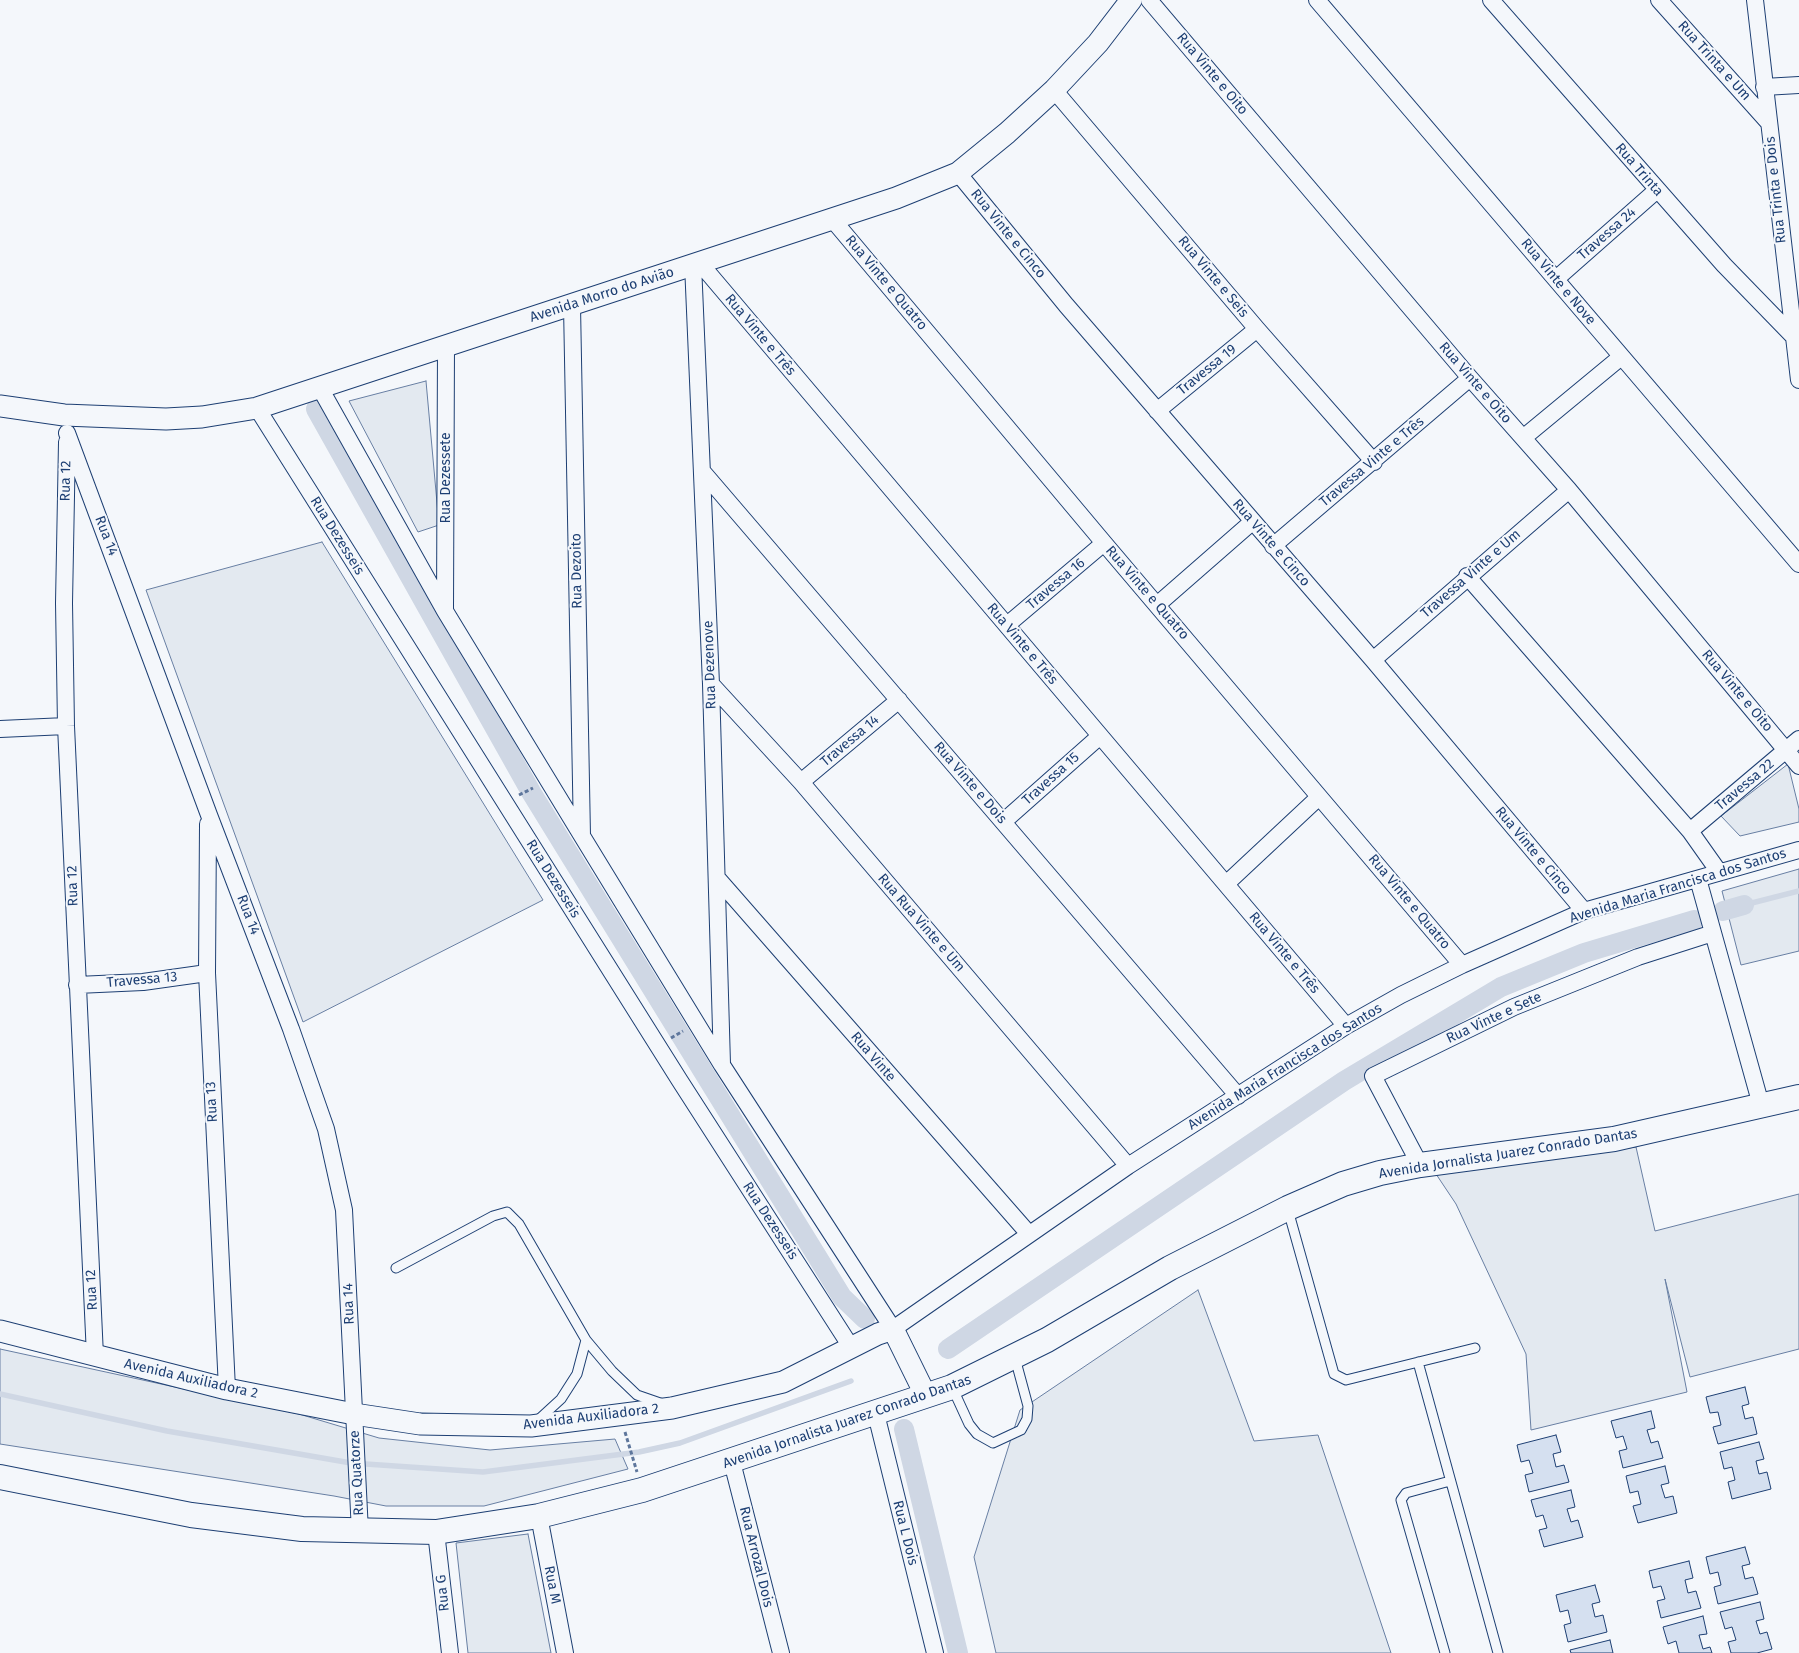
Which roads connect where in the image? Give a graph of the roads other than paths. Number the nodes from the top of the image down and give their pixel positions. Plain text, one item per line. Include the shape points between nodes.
1 (1131, 0) edge
2 (1149, 0) edge
3 (1317, 0) edge
4 (1491, 0) edge
5 (1660, 0) edge
6 (1754, 0) edge
7 (1799, 85) edge
8 (1764, 87) junction
9 (1054, 90) junction
10 (1769, 123) junction
11 (958, 173) junction
12 (1657, 190) junction
13 (833, 220) junction
14 (696, 263) junction
15 (1556, 279) junction
16 (572, 306) junction
17 (1258, 329) junction
18 (1792, 335) junction
19 (446, 345) junction
20 (1621, 357) junction
21 (1470, 378) junction
22 (1799, 380) edge
23 (320, 388) junction
24 (0, 406) edge
25 (257, 408) junction
26 (1157, 411) junction
27 (66, 424) junction
28 (1523, 438) junction
29 (1374, 462) junction
30 (702, 471) junction
31 (1569, 490) junction
32 (1252, 522) junction
33 (1104, 544) junction
34 (1273, 546) junction
35 (1799, 564) edge
36 (1467, 576) junction
37 (1157, 605) junction
38 (446, 611) junction
39 (1007, 625) junction
40 (1373, 660) junction
41 (711, 684) junction
42 (899, 700) junction
43 (66, 726) junction
44 (0, 729) edge
45 (1100, 736) junction
46 (1793, 744) edge
47 (1799, 766) edge
48 (801, 782) junction
49 (1319, 797) junction
50 (209, 815) junction
51 (1003, 822) junction
52 (1690, 830) junction
53 (582, 836) junction
54 (1799, 850) edge
55 (1719, 872) junction
56 (718, 879) junction
57 (1698, 879) junction
58 (1226, 884) junction
59 (1584, 911) junction
60 (1713, 932) junction
61 (1462, 965) junction
62 (207, 973) junction
63 (77, 985) junction
64 (1346, 1026) junction
65 (722, 1065) junction
66 (1238, 1096) junction
67 (1799, 1097) edge
68 (1761, 1105) junction
69 (1420, 1165) junction
70 (1128, 1166) junction
71 (1288, 1208) junction
72 (1029, 1234) junction
73 (396, 1268) dead end
74 (893, 1329) junction
75 (0, 1331) edge
76 (586, 1340) junction
77 (851, 1348) junction
78 (1475, 1348) dead end
79 (95, 1356) junction
80 (1015, 1358) junction
81 (1418, 1362) junction
82 (952, 1387) junction
83 (227, 1389) junction
84 (926, 1396) junction
85 (672, 1408) junction
86 (354, 1414) junction
87 (876, 1414) junction
88 (531, 1426) junction
89 (732, 1462) junction
90 (0, 1477) edge
91 (1450, 1481) junction
92 (539, 1516) junction
93 (360, 1532) junction
94 (436, 1532) junction
95 (450, 1653) edge
96 (565, 1653) edge
97 (781, 1653) edge
98 (935, 1653) edge
99 (1445, 1653) edge
100 (1498, 1653) edge

1 - 9 street, Avenida Morro do Avião via 1098,43
2 - 21 street, Rua Vinte e Oito
3 - 15 street, Rua Vinte e Nove
4 - 12 street, Rua Trinta
5 - 10 street, Rua Trinta e Um
6 - 8 street, Rua Trinta e Dois
7 - 8 street
8 - 10 street, Rua Trinta e Dois
9 - 11 street, Avenida Morro do Avião
9 - 17 street, Rua Vinte e Seis
10 - 18 street, Rua Trinta e Dois
11 - 13 street, Avenida Morro do Avião
11 - 26 street, Rua Vinte e Cinco
12 - 15 street, Travessa 24
12 - 18 street, Rua Trinta
13 - 14 street, Avenida Morro do Avião
13 - 33 street, Rua Vinte e Quatro
14 - 16 street, Avenida Morro do Avião
14 - 30 street, Rua Dezenove
14 - 39 street, Rua Vinte e Três
15 - 20 street, Rua Vinte e Nove
16 - 19 street, Avenida Morro do Avião
16 - 53 street, Rua Dezoito
17 - 26 street, Travessa 19
17 - 29 street, Rua Vinte e Seis
18 - 22 street, Rua Trinta e Dois
19 - 23 street, Avenida Morro do Avião
19 - 38 street, Rua Dezessete
20 - 28 street
20 - 35 street, Rua Vinte e Nove
21 - 28 street, Rua Vinte e Oito
21 - 29 street, Travessa Vinte e Três
23 - 25 street, Avenida Morro do Avião
23 - 38 street
24 - 27 street, Avenida Morro do Avião
25 - 27 street, Avenida Morro do Avião via 202,417
25 - 77 street, Rua Dezesseis
26 - 32 street, Rua Vinte e Cinco
27 - 43 street, Rua 12
27 - 50 street, Rua 14
28 - 31 street, Rua Vinte e Oito
29 - 34 street, Travessa Vinte e Três
30 - 41 street, Rua Dezenove
30 - 42 street, Rua Vinte e Dois
31 - 36 street, Travessa Vinte e Um
31 - 46 street, Rua Vinte e Oito
32 - 34 street, Rua Vinte e Cinco
32 - 37 street
33 - 37 street, Rua Vinte e Quatro
33 - 39 street, Travessa 16
34 - 40 street, Rua Vinte e Cinco
36 - 40 street, Travessa Vinte e Um
36 - 52 street
37 - 49 street, Rua Vinte e Quatro
38 - 53 street
39 - 45 street, Rua Vinte e Três
40 - 59 street, Rua Vinte e Cinco
41 - 48 street, Rua Rua Vinte e Um
41 - 56 street, Rua Dezenove
42 - 48 street, Travessa 14
42 - 51 street, Rua Vinte e Dois
43 - 44 street
43 - 63 street, Rua 12
45 - 51 street, Travessa 15
45 - 58 street, Rua Vinte e Três
46 - 47 street, Rua Vinte e Oito
46 - 52 street, Travessa 22
48 - 70 street, Rua Rua Vinte e Um
49 - 58 street
49 - 61 street, Rua Vinte e Quatro
50 - 62 street, Rua 13
50 - 86 street, Rua 14 via 292,1029 336,1167 344,1210
51 - 66 street, Rua Vinte e Dois
52 - 55 street
53 - 65 street
54 - 55 street, Avenida Maria Francisca dos Santos
55 - 57 street, Avenida Maria Francisca dos Santos
56 - 65 street, Rua Dezenove
56 - 72 street, Rua Vinte
57 - 59 street, Avenida Maria Francisca dos Santos
57 - 60 street
58 - 64 street, Rua Vinte e Três
59 - 61 street, Avenida Maria Francisca dos Santos
60 - 68 street
60 - 69 street, Rua Vinte e Sete via 1638,957 1514,1006 1374,1076
61 - 64 street, Avenida Maria Francisca dos Santos
62 - 63 street, Travessa 13 via 143,982
62 - 83 street, Rua 13
63 - 79 street, Rua 12
64 - 66 street, Avenida Maria Francisca dos Santos
65 - 74 street
66 - 70 street, Avenida Maria Francisca dos Santos
67 - 68 main road, Avenida Jornalista Juarez Conrado Dantas
68 - 69 main road, Avenida Jornalista Juarez Conrado Dantas via 1614,1139
69 - 71 main road, Avenida Jornalista Juarez Conrado Dantas via 1343,1184
70 - 72 street, Avenida Maria Francisca dos Santos
71 - 80 main road, Avenida Jornalista Juarez Conrado Dantas via 1170,1268
71 - 81 lane via 1334,1374 1346,1380
72 - 74 street, Avenida Maria Francisca dos Santos
73 - 76 lane via 493,1216 507,1212 519,1224
74 - 77 street, Avenida Auxiliadora 2
74 - 84 street
75 - 79 street, Avenida Auxiliadora 2
76 - 85 lane via 637,1395
76 - 88 lane via 578,1374 561,1399
77 - 85 street, Avenida Auxiliadora 2 via 783,1382
78 - 81 lane
79 - 83 street, Avenida Auxiliadora 2
80 - 82 main road, Avenida Jornalista Juarez Conrado Dantas
80 - 82 lane via 1028,1406 1027,1419 1021,1430 993,1443 977,1434 969,1424
81 - 91 lane
82 - 84 main road, Avenida Jornalista Juarez Conrado Dantas
83 - 86 street, Avenida Auxiliadora 2
84 - 87 main road, Avenida Jornalista Juarez Conrado Dantas
85 - 88 street, Avenida Auxiliadora 2
86 - 88 street, Avenida Auxiliadora 2 via 420,1424
86 - 93 street, Rua Quatorze
87 - 89 main road, Avenida Jornalista Juarez Conrado Dantas
87 - 98 street, Rua L Dois
89 - 92 main road, Avenida Jornalista Juarez Conrado Dantas via 642,1490
89 - 97 street, Rua Arrozal Dois
90 - 93 main road, Avenida Jornalista Juarez Conrado Dantas via 192,1515 302,1529
91 - 99 lane via 1406,1493 1400,1500
91 - 100 lane
92 - 94 main road, Avenida Jornalista Juarez Conrado Dantas
92 - 96 street, Rua M
93 - 94 main road, Avenida Jornalista Juarez Conrado Dantas
94 - 95 street, Rua G

